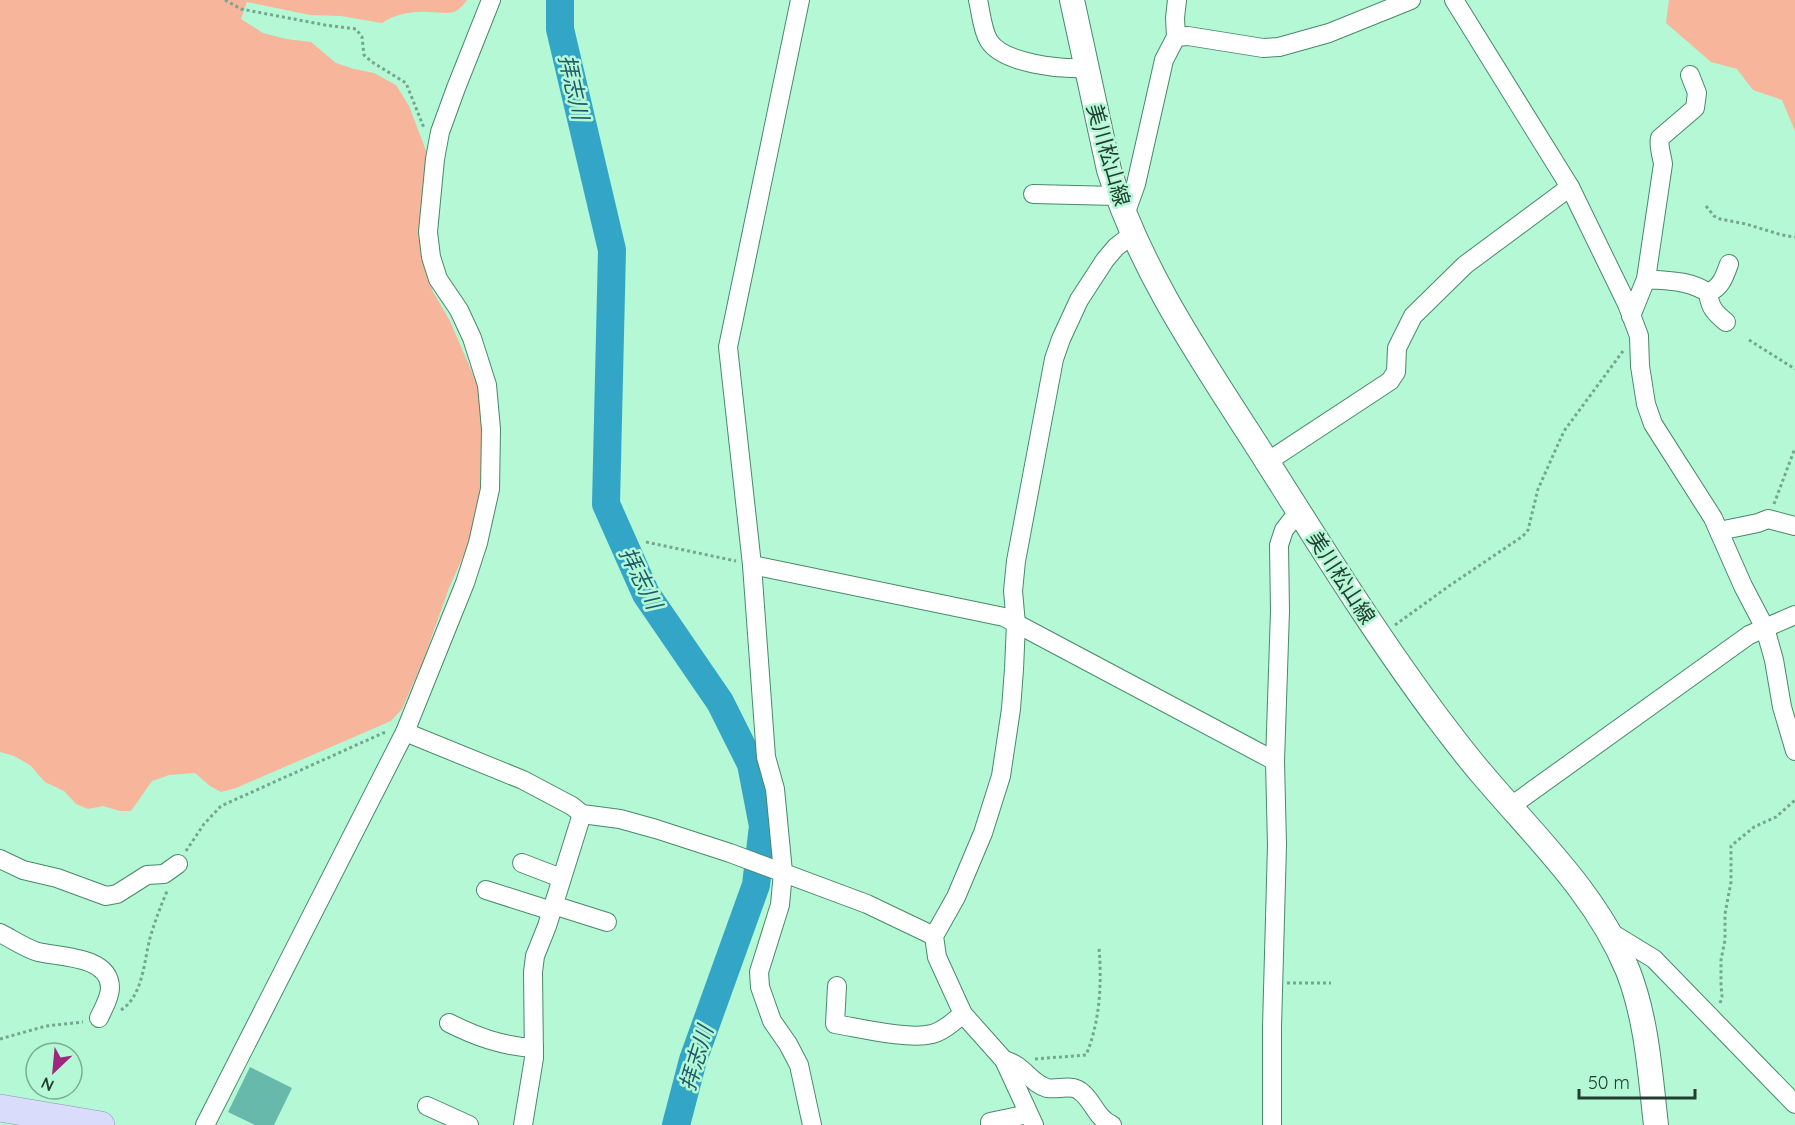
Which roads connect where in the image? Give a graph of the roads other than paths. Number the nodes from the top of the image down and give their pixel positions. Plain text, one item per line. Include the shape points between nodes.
1 (491, 0) edge
2 (800, 0) edge
3 (978, 0) edge
4 (1072, 0) edge
5 (1177, 0) edge
6 (1411, 0) edge
7 (1454, 0) edge
8 (1176, 37) junction
9 (1085, 68) junction
10 (1690, 75) dead end
11 (1570, 187) junction
12 (1033, 194) dead end
13 (1125, 215) junction
14 (1729, 264) dead end
15 (1646, 279) junction
16 (1707, 293) junction
17 (1631, 316) junction
18 (1726, 322) dead end
19 (1267, 462) junction
20 (1298, 512) junction
21 (1795, 526) edge
22 (1719, 531) junction
23 (752, 565) junction
24 (1795, 615) edge
25 (1016, 624) junction
26 (1765, 628) junction
27 (405, 732) junction
28 (1795, 751) edge
29 (1275, 761) junction
30 (1511, 806) junction
31 (582, 814) junction
32 (0, 860) edge
33 (522, 862) dead end
34 (178, 864) road end
35 (780, 871) junction
36 (561, 878) junction
37 (486, 890) dead end
38 (552, 908) junction
39 (607, 922) dead end
40 (1610, 932) junction
41 (0, 933) edge
42 (934, 936) junction
43 (837, 986) dead end
44 (963, 1014) junction
45 (99, 1018) road end
46 (448, 1023) dead end
47 (534, 1048) junction
48 (1009, 1061) junction
49 (1795, 1104) edge
50 (427, 1106) dead end
51 (0, 1108) edge
52 (1033, 1122) edge
53 (1108, 1124) edge
54 (101, 1125) edge
55 (205, 1125) edge
56 (469, 1125) edge
57 (523, 1125) edge
58 (812, 1125) edge
59 (990, 1125) edge
60 (1272, 1125) edge
61 (1656, 1125) edge

1 - 27 street via 440,132 428,232 438,279 472,338 487,385 490,489 465,583
2 - 23 street via 728,348
3 - 9 street via 987,39 995,49 1050,67
4 - 9 main road, 美川松山線
5 - 8 street
6 - 8 street via 1329,33 1279,46 1263,48
7 - 11 street
8 - 13 street via 1164,60 1136,184
9 - 13 main road, 美川松山線 via 1104,152
10 - 15 street via 1697,93 1695,108 1664,134 1659,144 1663,164
11 - 17 street
11 - 19 street via 1466,265 1413,316 1397,348 1396,372 1390,381
12 - 13 street via 1054,193
13 - 19 main road, 美川松山線 via 1162,295
13 - 25 street via 1116,247 1068,323 1054,359 1016,561
14 - 16 street via 1717,289
15 - 16 street via 1686,283
15 - 17 street
16 - 18 street via 1714,313
17 - 22 street via 1639,336 1642,384 1653,424
19 - 20 main road, 美川松山線
20 - 29 street via 1284,530 1279,545
20 - 30 main road, 美川松山線 via 1379,637 1454,740
21 - 22 street via 1768,519
22 - 26 street
23 - 25 street via 1004,616
23 - 35 street via 766,757 775,789
24 - 26 street
25 - 29 street
25 - 42 street via 1011,709 1001,776 983,833 956,897
26 - 28 street
26 - 30 street via 1749,635
27 - 31 street via 523,780
27 - 55 street
29 - 60 street
30 - 40 main road, 美川松山線 via 1579,887
31 - 35 street via 656,829
31 - 36 street
32 - 34 street via 106,896 117,894 147,875 164,874
33 - 36 street
35 - 42 street via 867,904
35 - 58 street via 780,905 759,972 760,987 772,1021 799,1065
36 - 38 street
37 - 38 street
38 - 39 street
38 - 47 street via 535,956
40 - 49 street via 1654,959
40 - 61 main road, 美川松山線 via 1628,972 1644,1026
41 - 45 street via 35,951 87,962 104,970 110,989
42 - 44 street via 937,957
43 - 44 street via 835,1024 901,1034 932,1034
44 - 48 street
46 - 47 street via 484,1039
47 - 57 street
48 - 52 street
48 - 53 street via 1047,1088 1074,1088 1081,1092
50 - 56 street
51 - 54 main road
52 - 59 street

